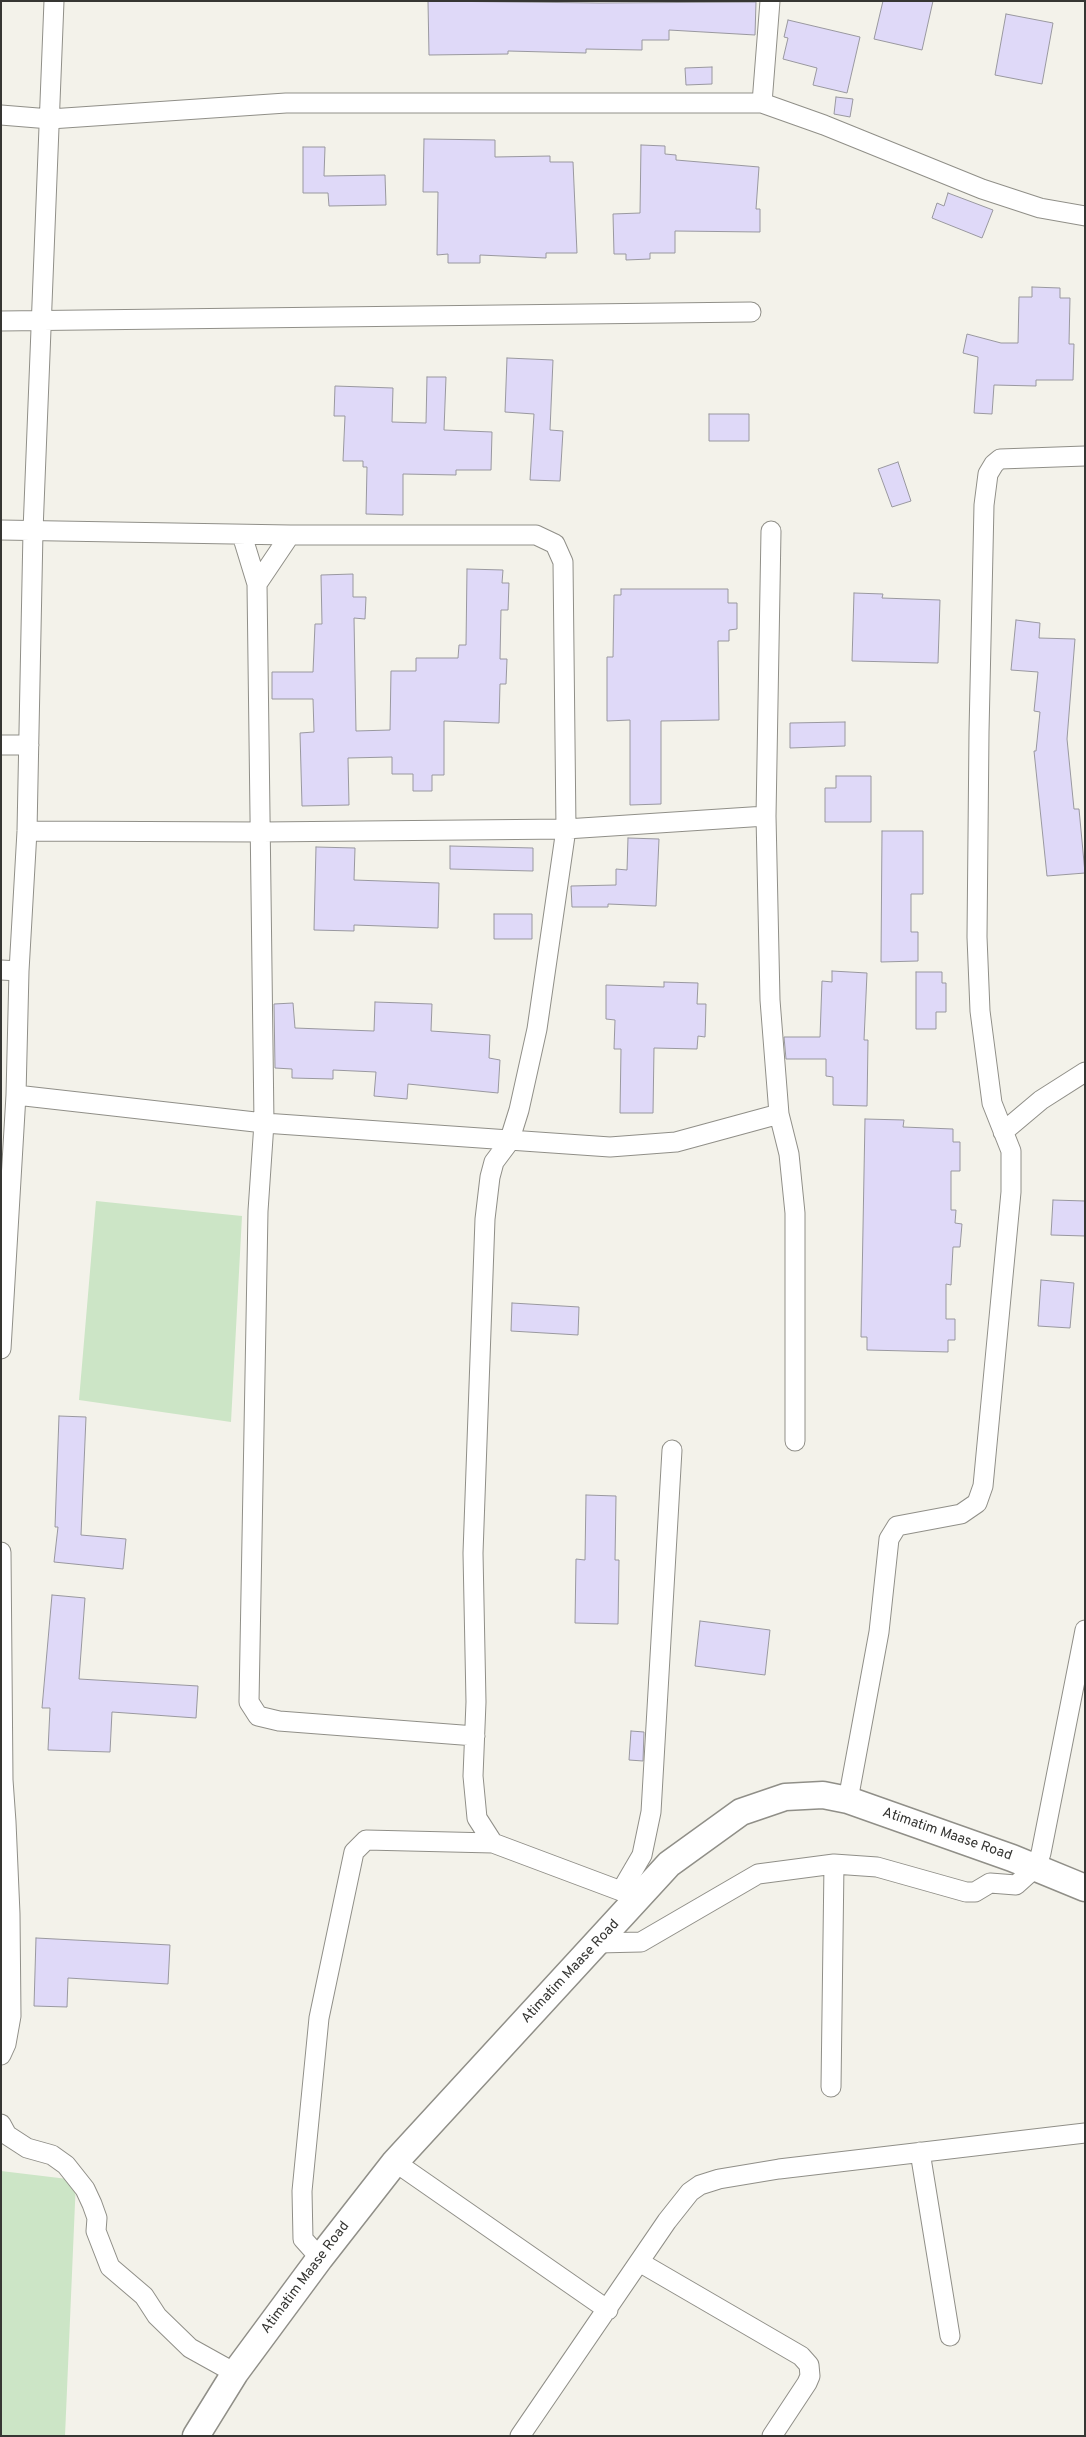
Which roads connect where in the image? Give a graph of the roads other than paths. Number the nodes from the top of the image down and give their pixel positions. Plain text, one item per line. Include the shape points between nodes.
1 (54, 1) edge
2 (770, 1) edge
3 (762, 104) junction
4 (1, 115) edge
5 (50, 119) junction
6 (1085, 216) edge
7 (751, 312) dead end
8 (1, 321) edge
9 (42, 321) junction
10 (1085, 456) edge
11 (1, 530) edge
12 (33, 531) junction
13 (771, 531) dead end
14 (242, 535) junction
15 (290, 535) junction
16 (257, 584) junction
17 (1, 745) edge
18 (29, 745) junction
19 (766, 816) junction
20 (566, 829) junction
21 (27, 831) junction
22 (262, 832) junction
23 (10, 971) edge
24 (1085, 1072) edge
25 (16, 1095) junction
26 (779, 1114) junction
27 (264, 1123) junction
28 (1003, 1132) junction
29 (508, 1142) junction
30 (6, 1184) edge
31 (1, 1349) edge
32 (795, 1442) dead end
33 (672, 1450) dead end
34 (1, 1552) edge
35 (2, 1615) edge
36 (1085, 1630) edge
37 (1081, 1672) edge
38 (475, 1736) junction
39 (848, 1800) junction
40 (3, 1822) edge
41 (493, 1843) junction
42 (834, 1864) junction
43 (1036, 1867) junction
44 (1085, 1888) edge
45 (632, 1892) junction
46 (598, 1943) junction
47 (1, 2055) edge
48 (830, 2087) dead end
49 (1, 2124) edge
50 (1085, 2132) edge
51 (920, 2152) junction
52 (395, 2162) junction
53 (320, 2258) junction
54 (641, 2262) junction
55 (608, 2310) junction
56 (950, 2336) dead end
57 (235, 2373) junction
58 (196, 2436) edge
59 (520, 2436) edge
60 (772, 2436) edge

1 - 5 street
2 - 3 street
3 - 5 street via 286,103
3 - 6 street via 824,125 982,189 1040,208
4 - 5 street
5 - 9 street
7 - 9 street
8 - 9 street
9 - 12 street
10 - 28 street via 1000,459 988,474 985,497 978,732 977,938 980,1011 992,1103
11 - 12 street
12 - 14 street
12 - 18 street
13 - 19 street
14 - 15 street
14 - 16 street
15 - 16 street
15 - 20 street via 536,535 555,544 562,562
16 - 22 street
17 - 18 street
18 - 21 street
19 - 20 street
19 - 26 street via 770,1000
20 - 22 street
20 - 29 street via 537,1029 519,1110
21 - 22 street
21 - 23 street
22 - 27 street
23 - 25 street
24 - 28 street via 1041,1100
25 - 27 street
25 - 30 street
26 - 29 street via 676,1142 610,1147
26 - 32 street via 789,1154 795,1212
27 - 29 street
27 - 38 street via 258,1211 249,1702 258,1716 279,1722
28 - 39 street via 1011,1151 1011,1192 983,1486 977,1503 961,1514 898,1526 889,1539 879,1632
29 - 38 street via 494,1162 485,1219 473,1553
30 - 31 street
33 - 45 street via 651,1812
34 - 35 street
35 - 40 street
36 - 37 street
37 - 43 street
38 - 41 street via 473,1776 477,1818
39 - 43 main road, Atimatim Maase Road
39 - 45 main road, Atimatim Maase Road via 823,1795 784,1797 741,1812
40 - 47 street via 10,1914 11,2007 6,2044
41 - 45 street
41 - 53 street via 366,1840 354,1852 320,2018 302,2191 303,2239
42 - 43 street via 877,1867 966,1892 974,1892 990,1883 1016,1885
42 - 46 street via 758,1874 641,1942
42 - 48 street
43 - 44 main road, Atimatim Maase Road
45 - 46 main road, Atimatim Maase Road
46 - 52 main road, Atimatim Maase Road
49 - 57 street via 7,2135 28,2148 52,2154 66,2165 92,2204 97,2218 96,2231 110,2267 144,2296 157,2316 190,2348
50 - 51 street
51 - 54 street via 779,2168 700,2185 690,2192 667,2222
51 - 56 street
52 - 53 main road, Atimatim Maase Road
52 - 55 street
53 - 57 main road, Atimatim Maase Road
54 - 55 street
54 - 60 street via 802,2356 809,2366 810,2376
55 - 59 street
57 - 58 main road, Atimatim Maase Road

